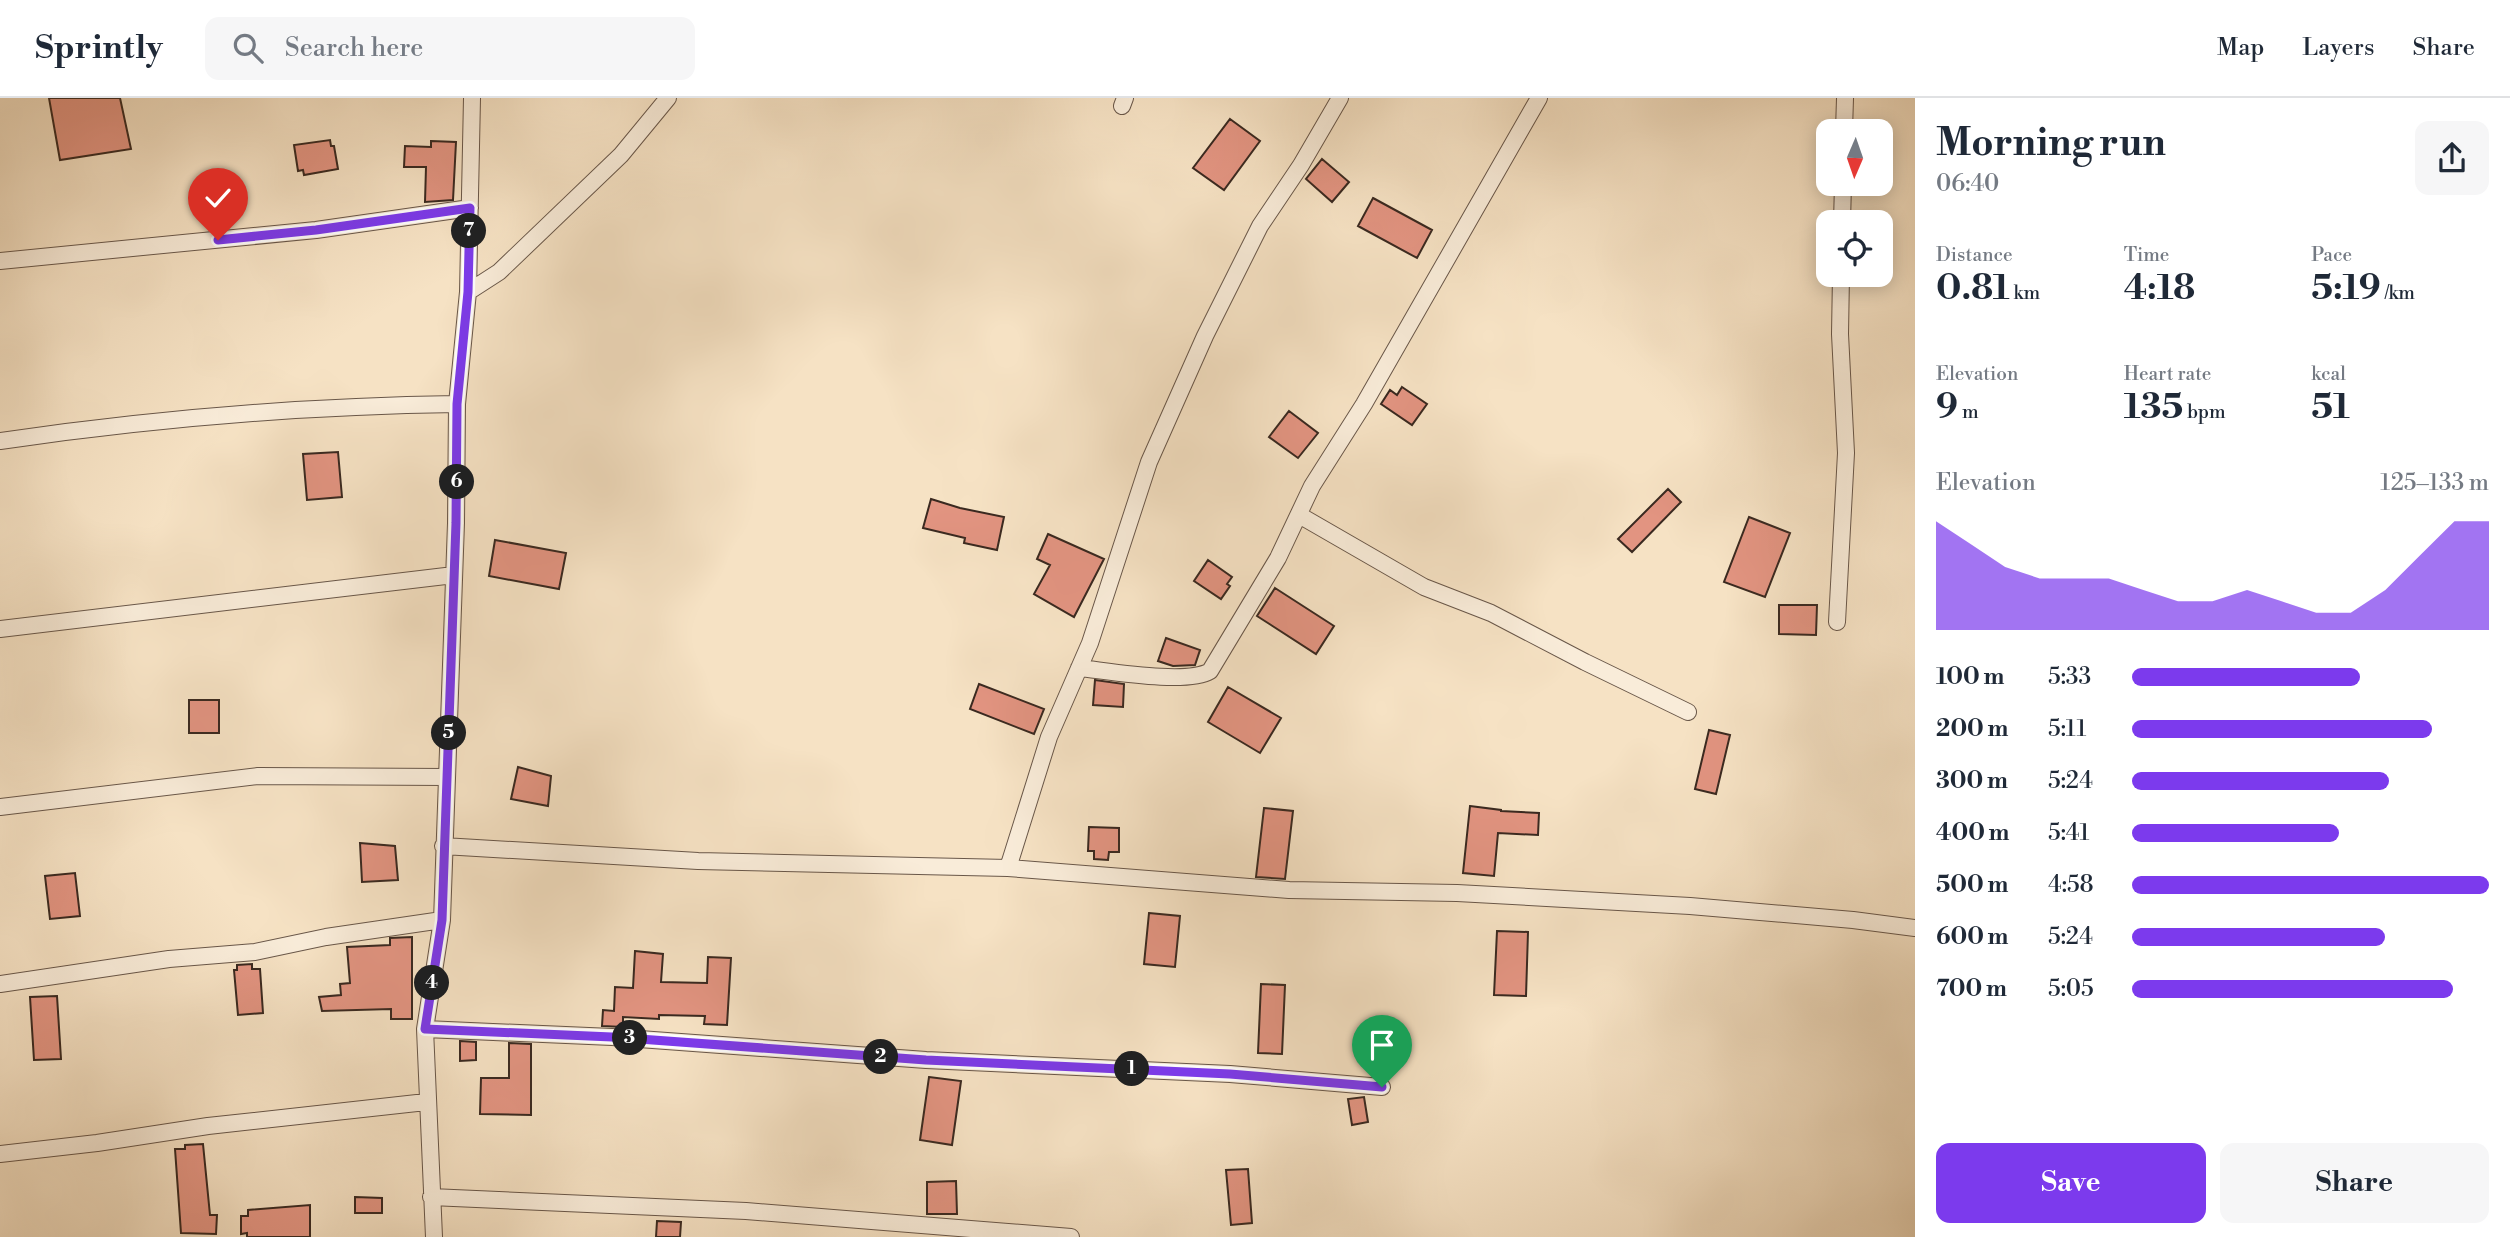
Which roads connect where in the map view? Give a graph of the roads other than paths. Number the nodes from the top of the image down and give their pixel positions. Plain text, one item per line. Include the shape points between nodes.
1 (472, 98) edge
2 (668, 98) edge
3 (1340, 98) edge
4 (1539, 98) edge
5 (1845, 98) edge
6 (1844, 119) edge
7 (470, 208) junction
8 (0, 261) edge
9 (1841, 287) edge
10 (468, 292) junction
11 (457, 404) junction
12 (0, 441) edge
13 (1298, 515) junction
14 (454, 575) junction
15 (1837, 622) dead end
16 (0, 629) edge
17 (1079, 668) junction
18 (1688, 712) dead end
19 (447, 777) junction
20 (0, 807) edge
21 (443, 846) junction
22 (1008, 868) junction
23 (442, 920) junction
24 (1915, 929) edge
25 (0, 984) edge
26 (425, 1029) junction
27 (1382, 1087) dead end
28 (426, 1102) junction
29 (0, 1154) edge
30 (431, 1197) junction
31 (434, 1237) edge
32 (1071, 1237) edge

1 - 7 street
2 - 10 street via 621,155 499,272
3 - 17 street via 1260,226 1205,336 1149,463
4 - 13 street
5 - 6 street
7 - 8 street via 316,230
7 - 10 street
9 - 15 street via 1846,453
10 - 11 street
11 - 12 street via 368,405 183,419
11 - 14 street
13 - 17 street via 1278,558 1210,671 1179,677
13 - 18 street via 1423,587 1491,613
14 - 16 street
14 - 19 street
17 - 22 street via 1049,737
19 - 20 street via 258,776
19 - 21 street
21 - 22 street via 698,861
21 - 23 street
22 - 24 street via 1289,890 1457,893 1690,906
23 - 25 street via 256,952 169,959
23 - 26 street
26 - 27 street via 1230,1074
26 - 28 street
28 - 29 street
28 - 30 street
30 - 31 street
30 - 32 street via 746,1210

